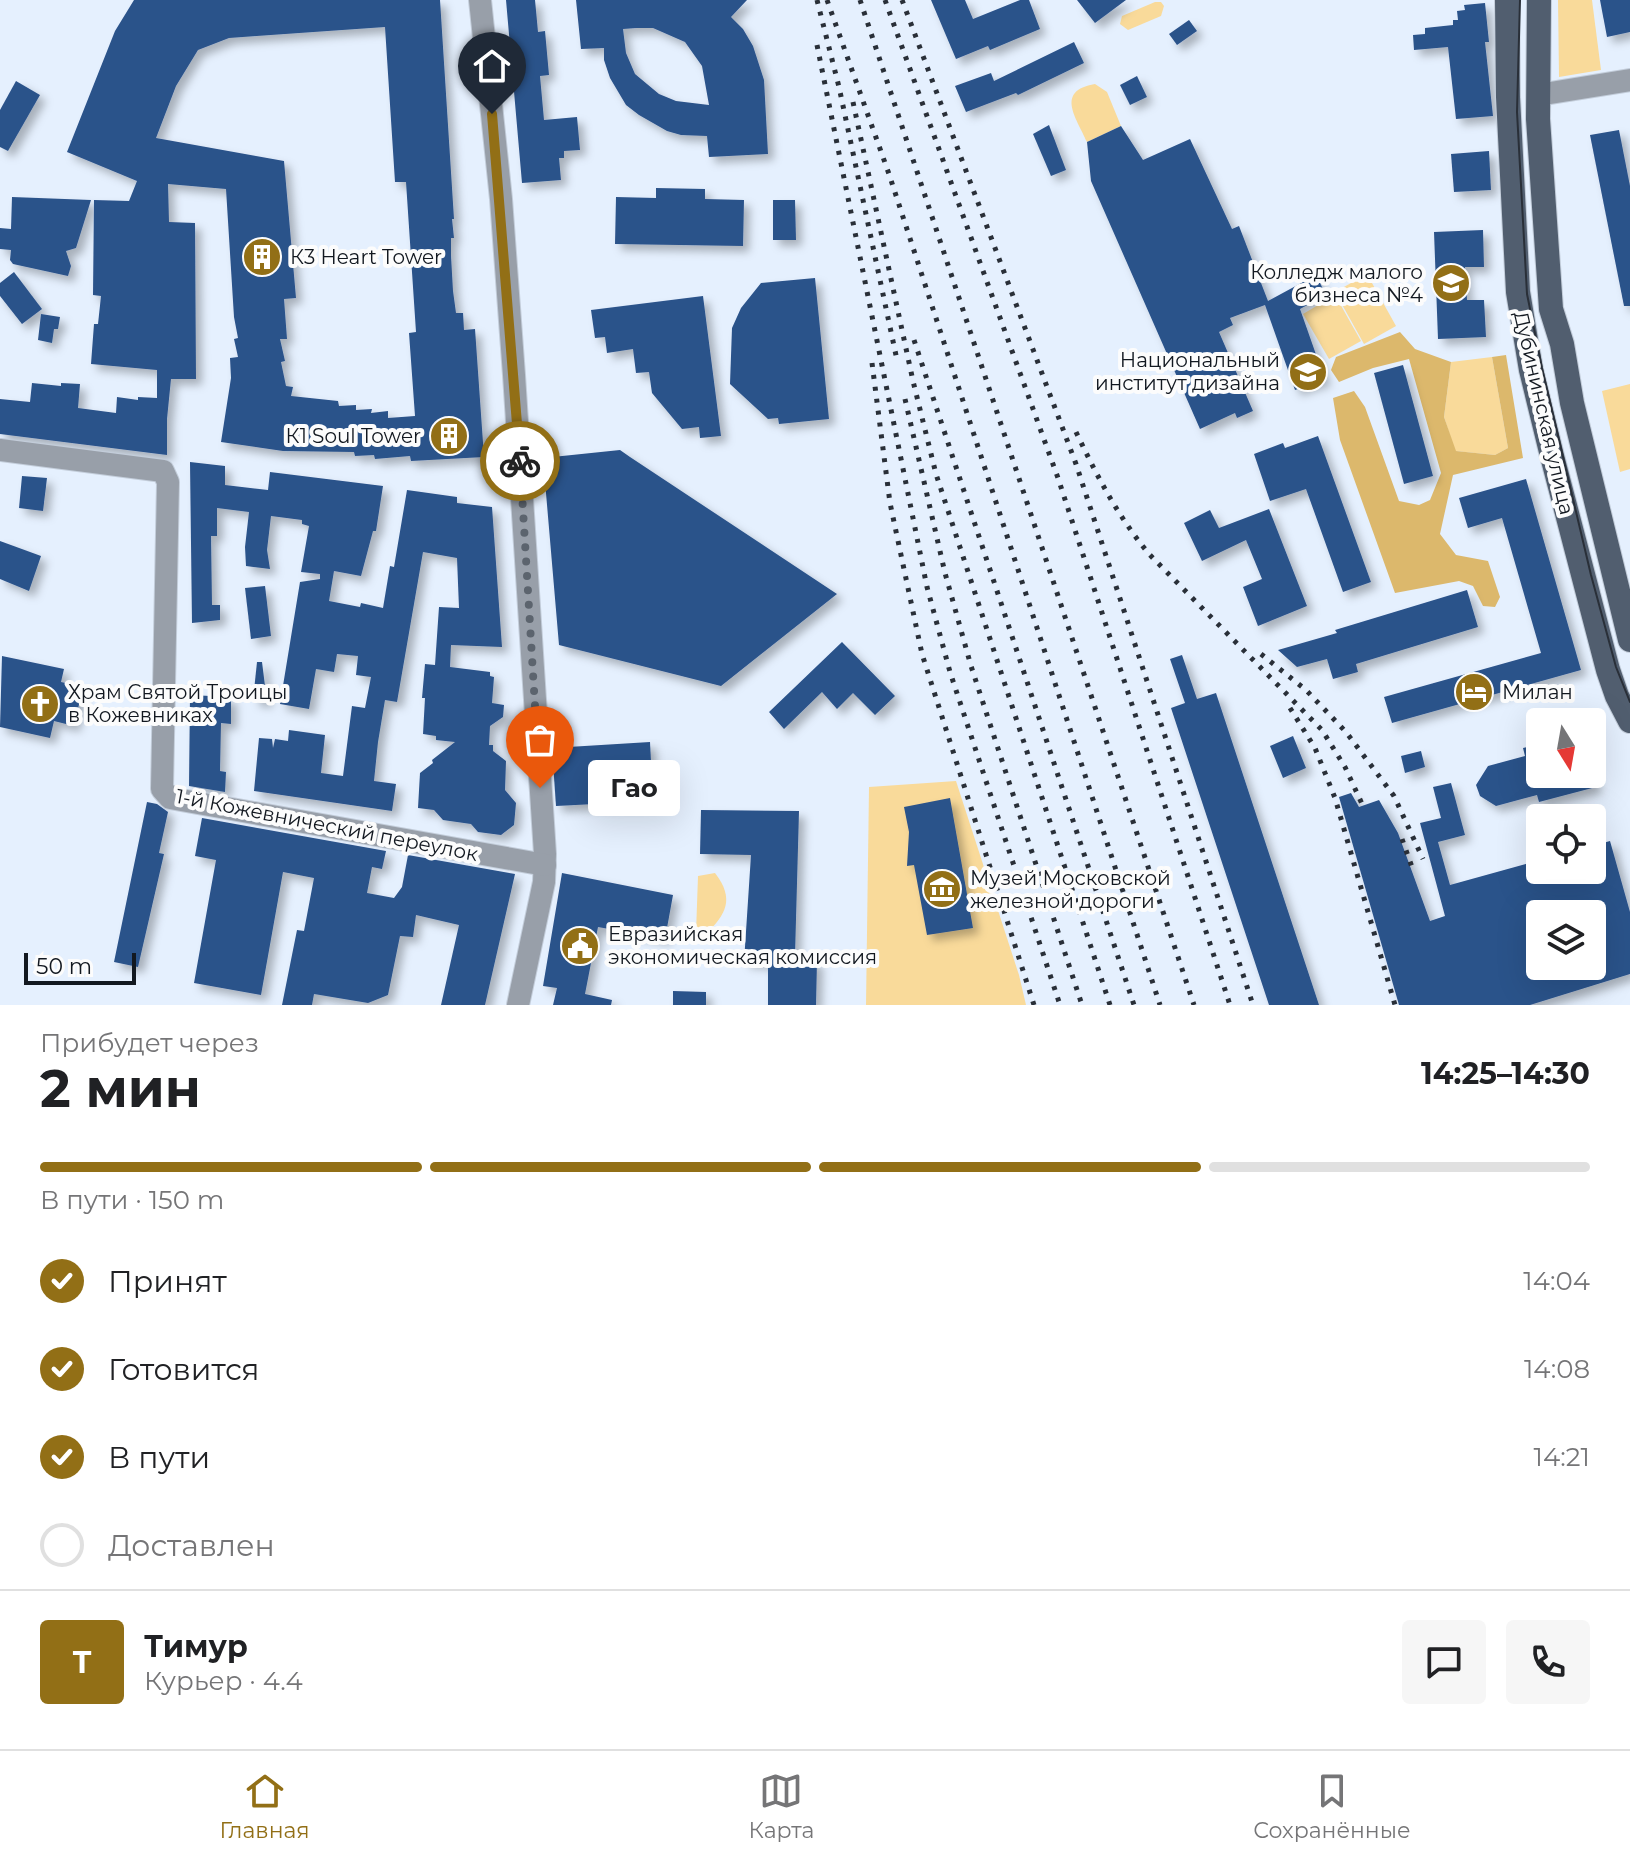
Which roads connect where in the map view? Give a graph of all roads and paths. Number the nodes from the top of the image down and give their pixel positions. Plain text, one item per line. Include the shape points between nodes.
1 (480, 0) edge
2 (1507, 0) edge
3 (1539, 0) edge
4 (1630, 80) edge
5 (1538, 95) junction
6 (0, 450) edge
7 (1630, 640) edge
8 (1630, 721) edge
9 (545, 865) junction
10 (518, 1005) edge

1 - 9 street via 501,199
2 - 8 main road, Дубининская улица via 1517,278 1525,338 1608,670
3 - 5 main road, Дубининская улица
4 - 5 street
5 - 7 main road, Дубининская улица via 1551,309
6 - 9 street, 1-й Кожевнический переулок via 163,471 166,476 162,789 170,798
9 - 10 street

